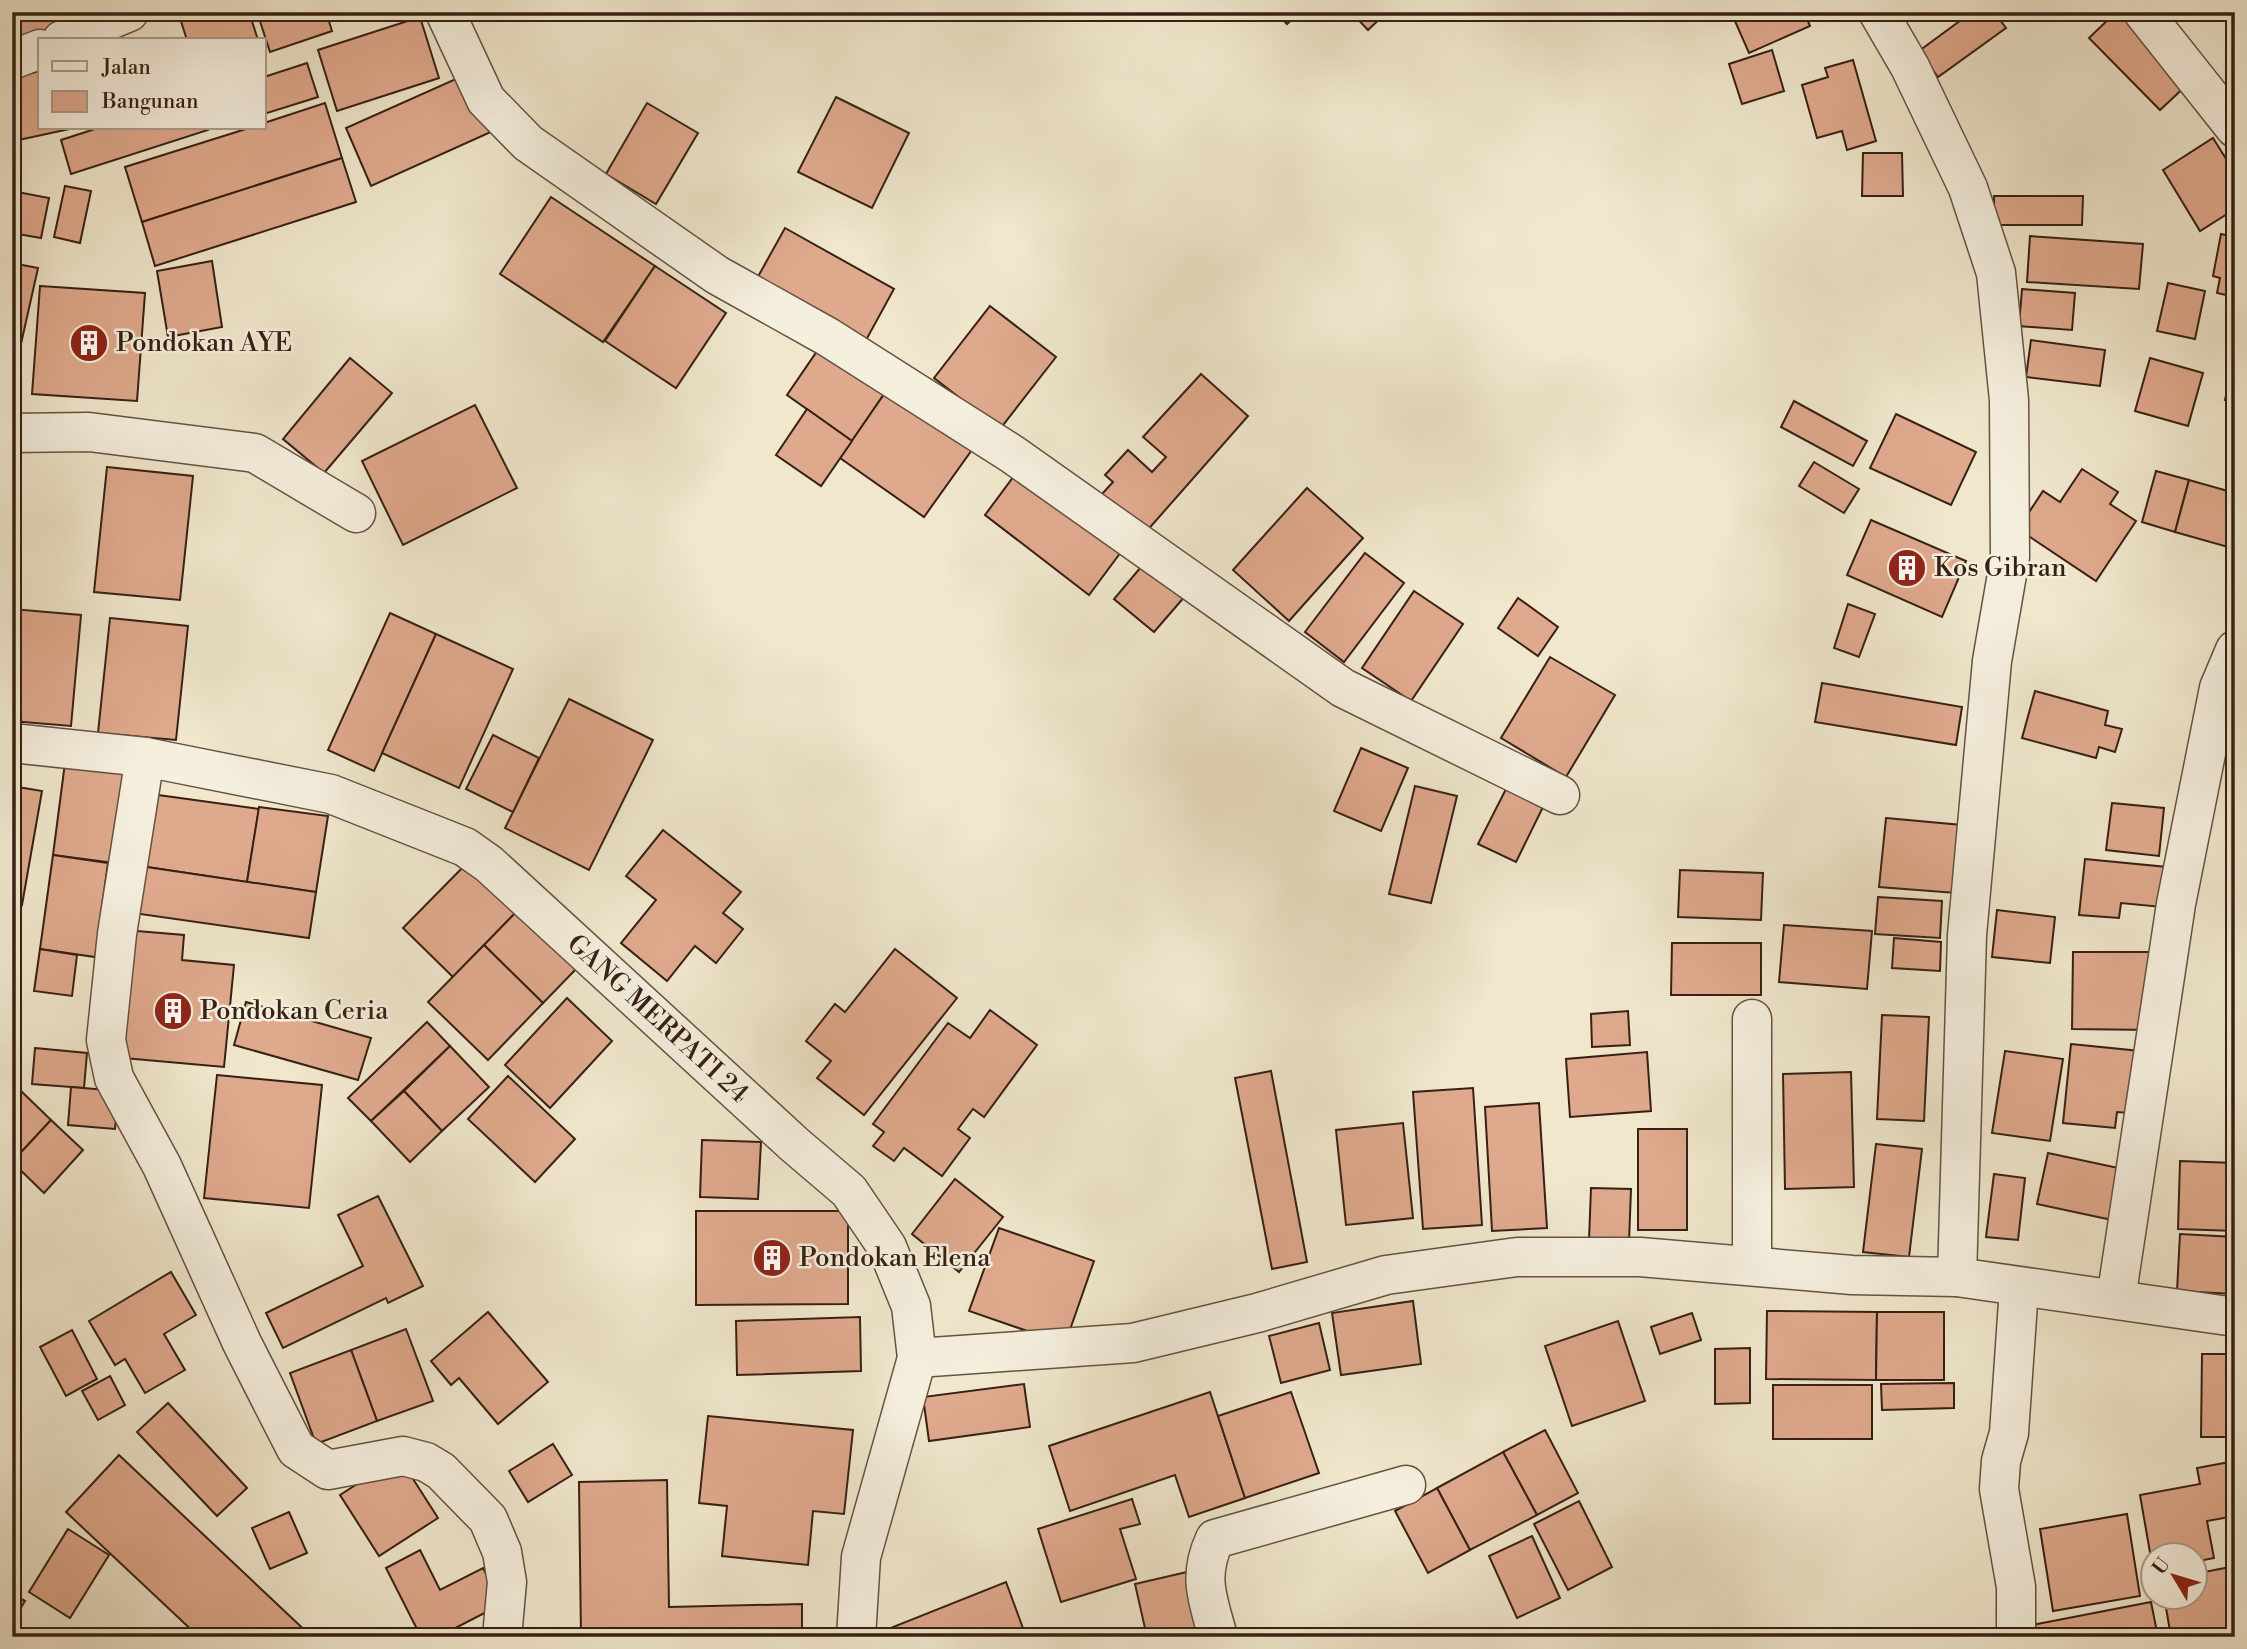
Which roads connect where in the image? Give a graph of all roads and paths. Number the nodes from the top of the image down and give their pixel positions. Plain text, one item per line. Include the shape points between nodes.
1 (129, 12) edge
2 (445, 12) edge
3 (1878, 12) edge
4 (2143, 12) edge
5 (67, 38) edge
6 (38, 50) edge
7 (12, 60) edge
8 (2235, 128) edge
9 (12, 433) edge
10 (356, 513) dead end
11 (2235, 650) edge
12 (12, 743) edge
13 (145, 757) junction
14 (1560, 795) dead end
15 (1752, 1019) dead end
16 (1752, 1265) junction
17 (1957, 1277) junction
18 (2019, 1288) junction
19 (2116, 1299) junction
20 (2235, 1317) edge
21 (917, 1358) junction
22 (1406, 1485) dead end
23 (502, 1637) edge
24 (856, 1637) edge
25 (1218, 1637) edge
26 (2016, 1637) edge

1 - 5 street
2 - 14 street via 486,100 528,143 717,275 828,337 1012,454 1343,688
3 - 17 street via 1968,188 1996,273 2009,400 2010,557 1992,661 1968,935
4 - 8 street
6 - 7 street
9 - 10 street via 89,432 255,453
11 - 19 street via 2219,688 2176,904
12 - 13 street, GANG MERPATI 24
13 - 21 street, GANG MERPATI 24 via 331,794 465,847 489,864 849,1191 887,1247 911,1306
13 - 23 street via 117,934 106,1040 114,1078 162,1166 296,1449 328,1470 403,1455 441,1471 488,1519 502,1552 507,1582
15 - 16 street
16 - 17 street via 1852,1275
16 - 21 street via 1626,1257 1469,1262 1386,1276 1133,1343
17 - 18 street
18 - 19 street
18 - 26 street via 2010,1433 1999,1489 2016,1587
19 - 20 street
21 - 24 street, GANG MERPATI 24 via 861,1558
22 - 25 street via 1214,1539 1203,1581

